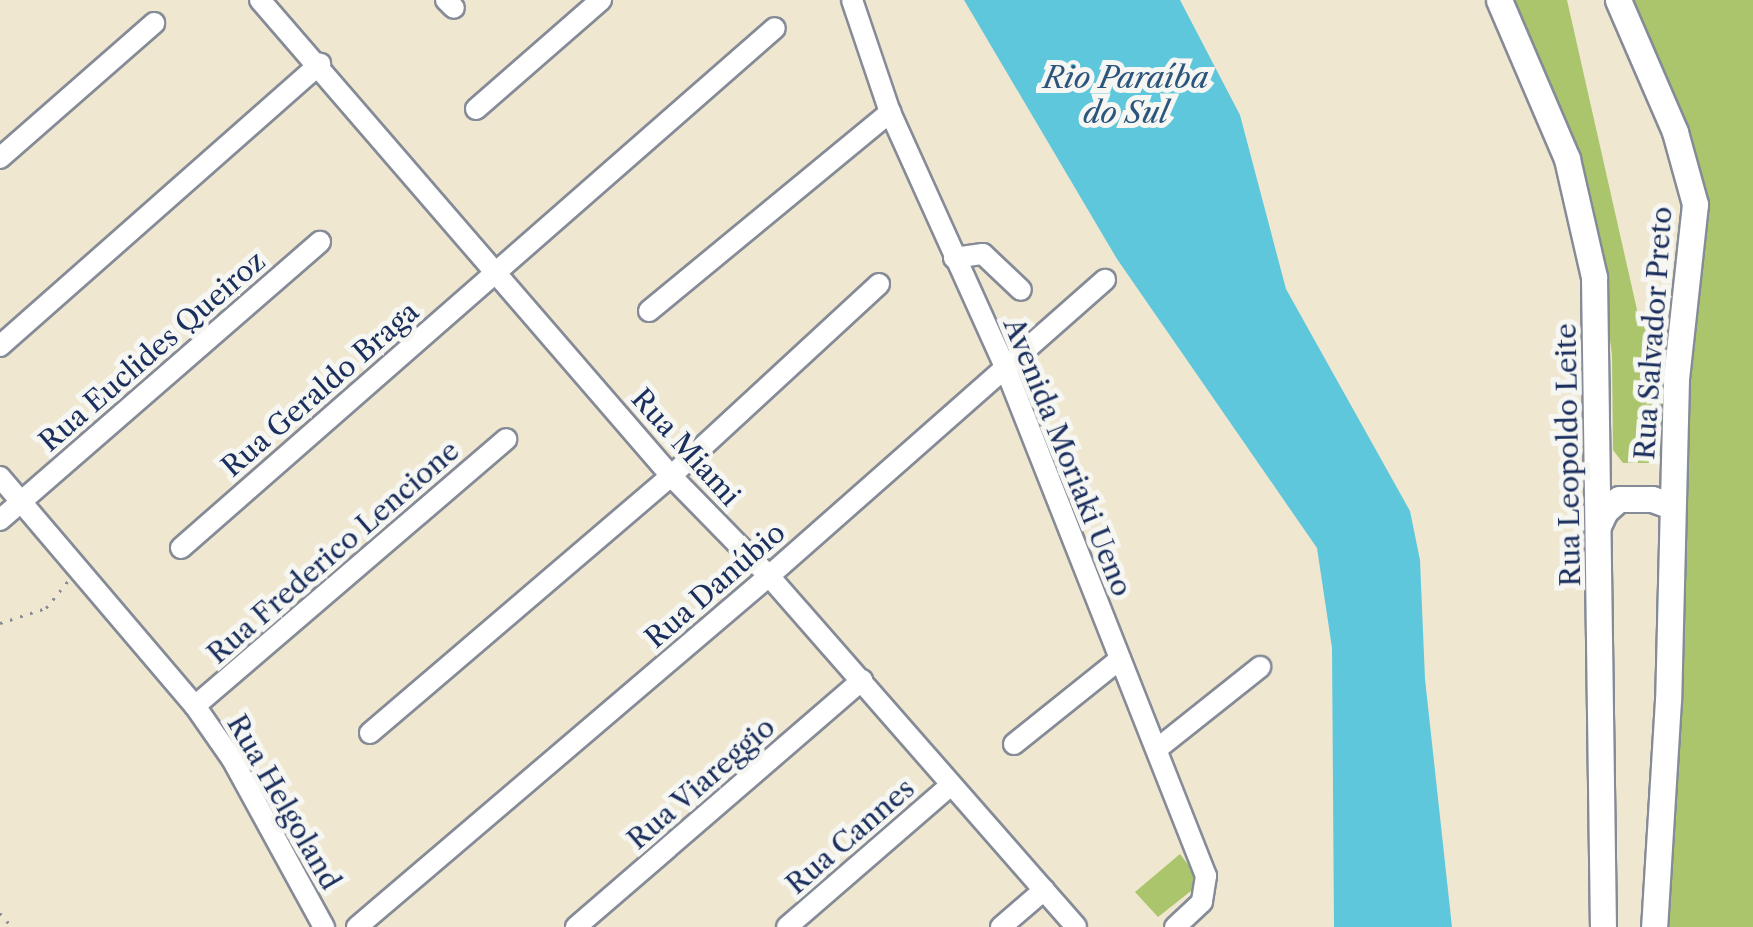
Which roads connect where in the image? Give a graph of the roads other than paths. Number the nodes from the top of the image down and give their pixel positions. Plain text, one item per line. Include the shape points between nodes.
1 (260, 0) edge
2 (600, 0) edge
3 (852, 0) edge
4 (1499, 0) edge
5 (1618, 0) edge
6 (154, 23) dead end
7 (775, 28) dead end
8 (320, 64) junction
9 (476, 109) dead end
10 (890, 112) junction
11 (0, 158) edge
12 (320, 242) dead end
13 (954, 258) junction
14 (496, 272) junction
15 (1105, 280) dead end
16 (879, 284) dead end
17 (1021, 290) dead end
18 (649, 311) dead end
19 (0, 346) edge
20 (1005, 367) junction
21 (506, 439) dead end
22 (671, 476) junction
23 (0, 477) edge
24 (1605, 492) junction
25 (1672, 495) junction
26 (21, 502) junction
27 (0, 520) edge
28 (180, 548) dead end
29 (769, 576) junction
30 (1120, 658) junction
31 (1260, 667) dead end
32 (862, 680) junction
33 (195, 706) junction
34 (370, 733) dead end
35 (1014, 744) dead end
36 (1156, 750) junction
37 (950, 786) junction
38 (1044, 890) junction
39 (324, 927) edge
40 (357, 927) edge
41 (576, 927) edge
42 (787, 927) edge
43 (1002, 927) edge
44 (1076, 927) edge
45 (1174, 927) edge
46 (1602, 927) edge
47 (1654, 927) edge

1 - 8 street, Rua Miami
2 - 9 street
3 - 10 street, Avenida Moriaki Ueno
4 - 24 main road, Rua Leopoldo Leite via 1567,159 1581,213 1595,295
5 - 25 main road, Rua Salvador Preto via 1676,132 1694,204
6 - 11 street
7 - 14 street, Rua Geraldo Braga
8 - 14 street, Rua Miami
8 - 19 street
10 - 13 street, Avenida Moriaki Ueno
10 - 18 street
12 - 26 street, Rua Euclides Queiroz
13 - 17 street via 983,254
13 - 20 street, Avenida Moriaki Ueno
14 - 22 street, Rua Miami
14 - 28 street, Rua Geraldo Braga
15 - 20 street, Rua Danúbio
16 - 22 street
20 - 29 street, Rua Danúbio
20 - 30 street, Avenida Moriaki Ueno
21 - 33 street, Rua Frederico Lencione
22 - 29 street, Rua Miami
22 - 34 street
23 - 26 street
24 - 25 main road
24 - 46 main road, Rua Leopoldo Leite via 1598,526
25 - 47 main road, Rua Salvador Preto
26 - 27 street, Rua Euclides Queiroz
26 - 33 street, Rua Helgoland
29 - 32 street, Rua Miami
29 - 40 street, Rua Danúbio
30 - 35 street
30 - 36 street, Avenida Moriaki Ueno
31 - 36 street
32 - 37 street, Rua Miami
32 - 41 street, Rua Viareggio
33 - 39 street, Rua Helgoland
36 - 45 street, Avenida Moriaki Ueno via 1208,885 1202,902
37 - 38 street, Rua Miami
37 - 42 street, Rua Cannes
38 - 43 street
38 - 44 street, Rua Miami

